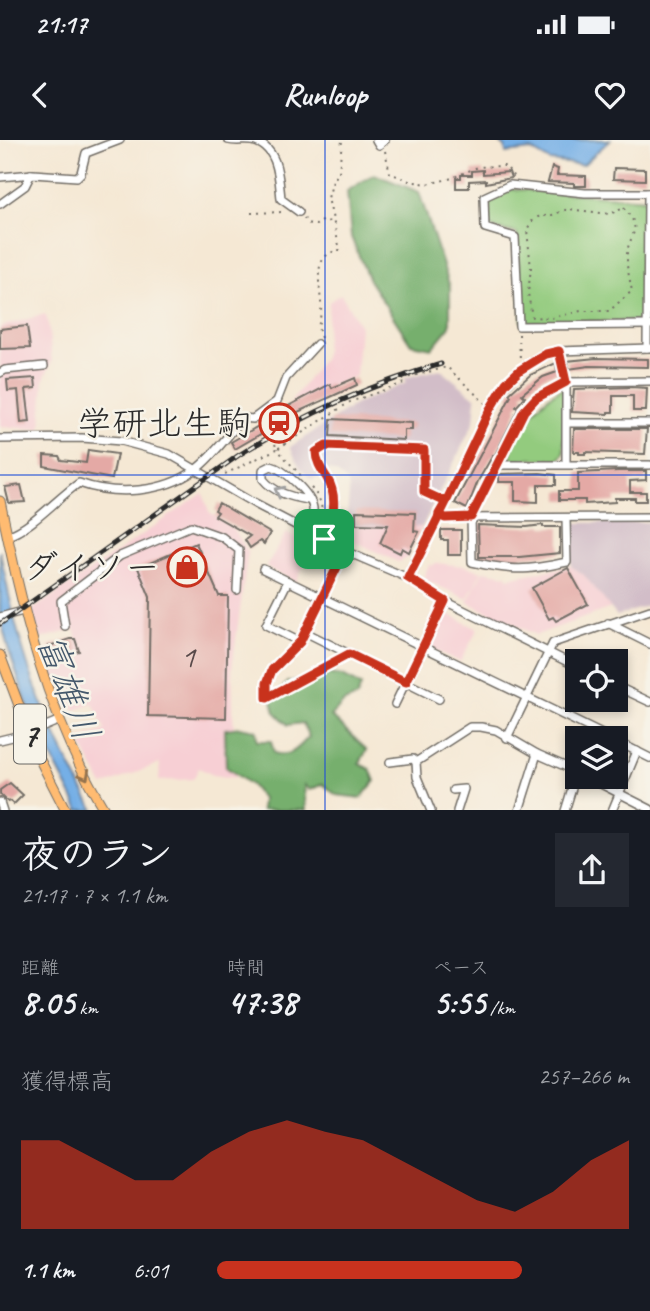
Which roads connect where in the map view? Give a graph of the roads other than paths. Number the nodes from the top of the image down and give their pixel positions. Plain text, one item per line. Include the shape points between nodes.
1 (120, 140) edge
2 (228, 140) edge
3 (31, 174) junction
4 (0, 177) edge
5 (649, 193) edge
6 (0, 204) edge
7 (299, 212) dead end
8 (649, 230) edge
9 (649, 276) edge
10 (649, 325) edge
11 (317, 344) road end
12 (649, 348) edge
13 (559, 351) junction
14 (44, 366) dead end
15 (0, 373) edge
16 (650, 381) edge
17 (566, 382) junction
18 (567, 423) junction
19 (650, 423) edge
20 (0, 439) edge
21 (566, 464) junction
22 (497, 465) junction
23 (650, 465) edge
24 (196, 470) junction
25 (308, 500) junction
26 (0, 501) edge
27 (446, 502) junction
28 (439, 514) junction
29 (471, 517) junction
30 (650, 517) edge
31 (566, 518) junction
32 (305, 529) junction
33 (7, 536) junction
34 (324, 539) junction
35 (345, 551) junction
36 (262, 569) dead end
37 (408, 578) junction
38 (288, 581) junction
39 (237, 590) dead end
40 (322, 599) junction
41 (445, 601) junction
42 (650, 610) edge
43 (23, 611) junction
44 (0, 617) edge
45 (608, 623) junction
46 (65, 626) dead end
47 (305, 632) junction
48 (300, 642) junction
49 (650, 644) edge
50 (423, 648) junction
51 (548, 653) junction
52 (349, 654) junction
53 (0, 655) edge
54 (565, 661) edge
55 (406, 682) junction
56 (628, 692) edge
57 (526, 698) junction
58 (439, 699) dead end
59 (650, 702) edge
60 (395, 704) dead end
61 (58, 720) junction
62 (585, 726) edge
63 (29, 733) junction
64 (507, 737) junction
65 (0, 740) edge
66 (628, 747) edge
67 (637, 751) junction
68 (537, 754) junction
69 (650, 758) edge
70 (390, 762) dead end
71 (416, 762) junction
72 (565, 767) edge
73 (572, 789) edge
74 (610, 789) edge
75 (453, 790) dead end
76 (617, 793) junction
77 (0, 802) edge
78 (650, 809) edge
79 (3, 810) edge
80 (66, 810) edge
81 (105, 810) edge
82 (431, 810) edge
83 (457, 810) edge
84 (519, 810) edge
85 (565, 810) edge
86 (612, 810) edge

1 - 3 street via 86,153 77,177
2 - 7 street via 254,141 269,152 280,174 281,199
3 - 4 street
3 - 6 street via 25,186
5 - 8 street
5 - 10 street via 510,186 484,197 485,228 515,237 519,326
8 - 9 street
9 - 10 street
10 - 12 street
11 - 24 street via 286,378 277,401 253,419 243,418
12 - 13 street
13 - 17 street
13 - 27 street via 546,354 506,383
14 - 15 street
16 - 17 street
17 - 18 street
17 - 22 street via 532,402
18 - 19 street
18 - 21 street
20 - 24 street via 121,441 169,454
21 - 22 street
21 - 23 street
22 - 29 street
24 - 32 street
24 - 33 street via 166,486 122,492 79,483 21,531
25 -> 25 street via 267,485 263,470 278,468
25 - 32 street via 313,510
26 - 33 main road, 7
27 - 28 street
27 - 34 street via 424,492 424,450 326,446 316,452 333,490 333,516
28 - 29 street
28 - 37 street
29 - 31 street
29 - 31 street via 472,562 530,570 567,562
30 - 31 street
32 - 34 street
33 - 43 main road, 7
34 - 35 street
35 - 37 street
35 - 40 street
36 - 38 street
37 - 41 street
38 - 40 street
38 - 48 street via 267,625
39 - 46 street via 239,550 222,537 191,526 120,556 61,601
40 - 47 street
40 - 50 street
41 - 50 street
41 - 51 street
42 - 45 street
43 - 44 street
43 - 61 main road, 7
45 - 49 street
45 - 51 street via 553,643
47 - 48 street
47 - 52 street
48 - 52 street via 272,670 267,698
50 - 55 street
50 - 57 street
51 - 54 street
51 - 57 street
52 - 55 street
53 - 63 main road, 7
55 - 58 street
55 - 60 street
56 - 59 street
57 - 62 street
57 - 64 street
61 - 63 street
61 -> 81 main road, 7
63 - 65 street
63 - 80 main road, 7
64 - 68 street
64 - 71 street via 496,730 470,727
66 - 67 street
67 - 69 street
67 - 76 street
68 - 72 street
68 - 84 street
70 - 71 street
71 - 82 street via 417,777
73 - 85 street
74 - 76 street
75 - 83 street via 464,789
76 - 78 street
76 - 86 street
77 - 79 street

